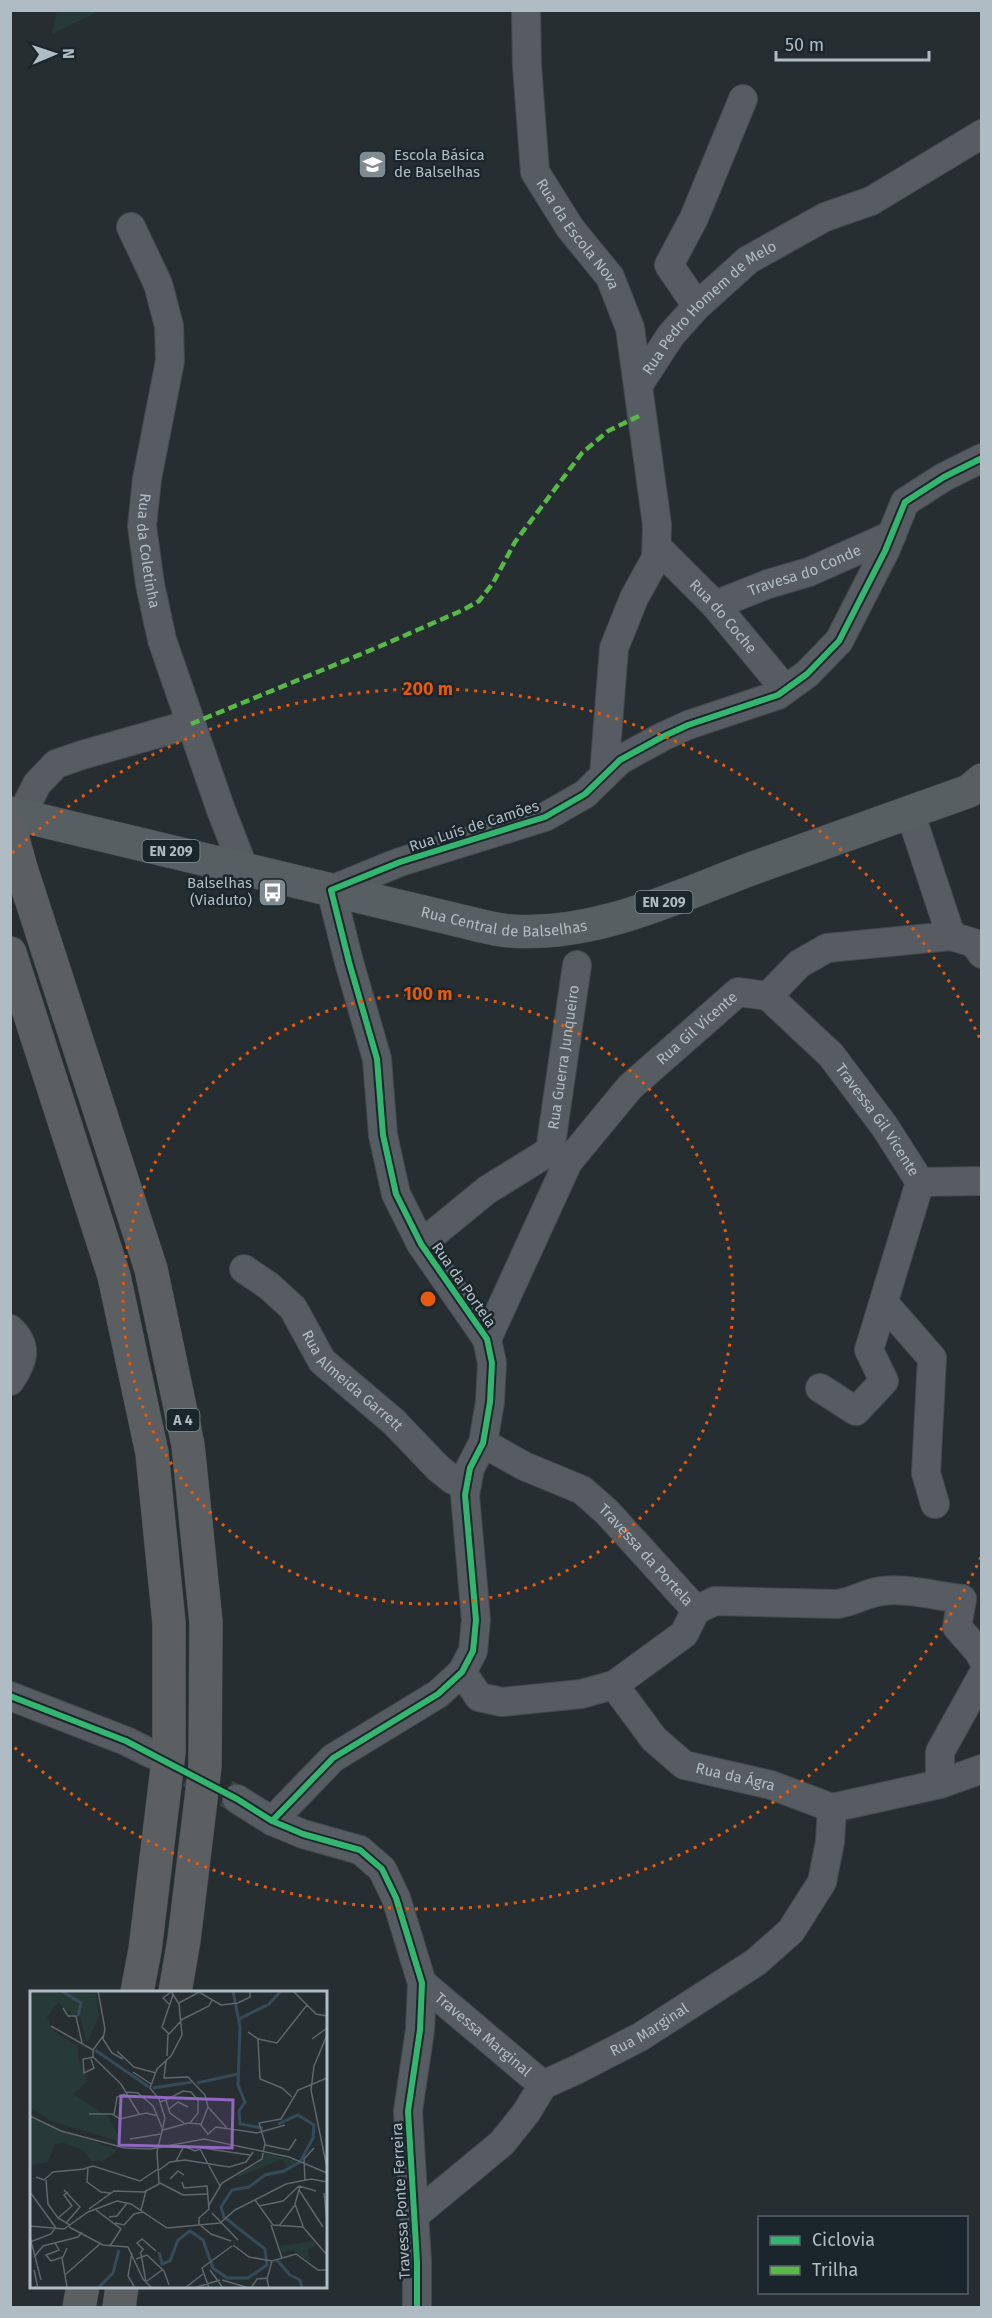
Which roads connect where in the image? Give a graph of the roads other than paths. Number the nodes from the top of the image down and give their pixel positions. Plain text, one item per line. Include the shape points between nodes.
1 (526, 10) edge
2 (743, 99) dead end
3 (981, 134) edge
4 (131, 227) dead end
5 (697, 306) junction
6 (639, 384) junction
7 (981, 458) edge
8 (892, 535) junction
9 (657, 547) junction
10 (715, 605) junction
11 (785, 689) junction
12 (191, 724) junction
13 (604, 775) junction
14 (981, 780) edge
15 (17, 807) edge
16 (910, 812) junction
17 (244, 869) junction
18 (331, 890) junction
19 (951, 936) junction
20 (10, 953) edge
21 (981, 954) edge
22 (577, 965) dead end
23 (768, 996) junction
24 (559, 1156) junction
25 (981, 1181) edge
26 (920, 1182) junction
27 (421, 1244) junction
28 (244, 1269) dead end
29 (884, 1303) junction
30 (16, 1339) edge
31 (487, 1339) junction
32 (10, 1381) edge
33 (820, 1388) dead end
34 (483, 1443) junction
35 (467, 1484) junction
36 (935, 1504) dead end
37 (972, 1594) edge
38 (696, 1610) junction
39 (981, 1658) edge
40 (462, 1672) junction
41 (981, 1676) edge
42 (615, 1685) junction
43 (10, 1695) edge
44 (152, 1755) tunnel mouth
45 (981, 1769) edge
46 (940, 1784) junction
47 (237, 1799) tunnel mouth
48 (832, 1808) junction
49 (272, 1821) junction
50 (422, 1983) junction
51 (137, 1991) edge
52 (174, 1991) edge
53 (543, 2085) junction
54 (415, 2215) junction
55 (83, 2288) edge
56 (122, 2288) edge
57 (79, 2307) edge
58 (119, 2307) edge
59 (417, 2307) edge

1 - 6 street, Rua da Escola Nova via 535,172 570,228 610,277 630,328
2 - 5 street via 694,218 669,265
3 - 5 street, Rua Pedro Homem de Melo via 871,201 825,217 748,260
4 - 12 street, Rua da Coletinha via 158,284 169,326 170,361 142,526 162,640
5 - 6 street, Rua Pedro Homem de Melo via 671,335
6 - 9 street, Rua Pedro Homem de Melo
7 - 8 street, Rua Luís de Camões via 905,502
8 - 10 street, Travesa do Conde via 818,568
8 - 11 street, Rua Luís de Camões via 839,641 807,675
9 - 10 street, Rua do Coche
9 - 13 street, Rua Pedro Homem de Melo via 656,558 634,598 614,648
10 - 11 street, Rua do Coche
11 - 13 street, Rua Luís de Camões via 778,695 662,737 620,760
12 - 15 street via 56,765
12 - 17 street, Rua da Coletinha
13 - 18 street, Rua Luís de Camões via 585,794 545,817 400,862
14 - 16 main road, Rua Central de Balselhas / EN 209 via 969,792
15 - 17 main road, Rua Central de Balselhas / EN 209
15 - 52 highway, A 4 via 21,868 151,1269 188,1445 206,1622 205,1766
16 - 18 main road, Rua Central de Balselhas / EN 209 via 620,918 579,927 510,931
16 - 19 street
17 - 18 main road, Rua Central de Balselhas / EN 209
18 - 27 street, Rua da Portela via 377,1059 383,1135 396,1194
19 - 21 street via 974,943
19 - 23 street via 827,948 799,964
20 - 51 highway, A 4 via 114,1276 152,1453 169,1623 169,1752
22 - 24 street, Rua Guerra Junqueiro
23 - 24 street, Rua Gil Vicente via 738,992
23 - 26 street, Travessa Gil Vicente via 831,1055
24 - 27 street, Rua Guerra Junqueiro via 487,1190
24 - 31 street, Rua Gil Vicente
25 - 26 street
26 - 29 street, Travessa Gil Vicente
27 - 31 street, Rua da Portela
28 - 35 street, Rua Almeida Garrett via 293,1308 322,1361 394,1422 438,1468 453,1480
29 - 33 street, Travessa Gil Vicente via 869,1350 884,1381 856,1412
29 - 36 street via 932,1358 926,1473
30 - 32 street via 22,1363
31 - 34 street, Rua da Portela via 492,1363
34 - 35 street, Rua da Portela via 470,1468
34 - 38 street, Travessa da Portela via 582,1490
35 - 40 street, Rua da Portela via 476,1620 473,1651
37 - 38 street, Travessa da Portela via 896,1590 837,1604 715,1601
37 - 39 street via 957,1627
38 - 42 street via 684,1634
40 - 42 street via 479,1697 502,1702 581,1694
40 - 49 street, Rua da Portela via 438,1694 333,1758
41 - 46 street via 940,1752
42 - 48 street, Rua da Ágra via 654,1739 684,1765 771,1785
43 - 44 street
45 - 46 street
46 - 48 street
47 - 49 street, Travessa Ponte Ferreira
48 - 53 street, Rua Marginal via 822,1882 791,1931 756,1962 640,2037
49 - 50 street, Travessa Ponte Ferreira via 360,1850 382,1869 396,1898
50 - 53 street, Travessa Marginal
50 - 54 street, Travessa Ponte Ferreira via 420,2030 408,2111
53 - 54 street via 502,2143
54 - 59 street, Travessa Ponte Ferreira
55 - 57 highway
56 - 58 highway

